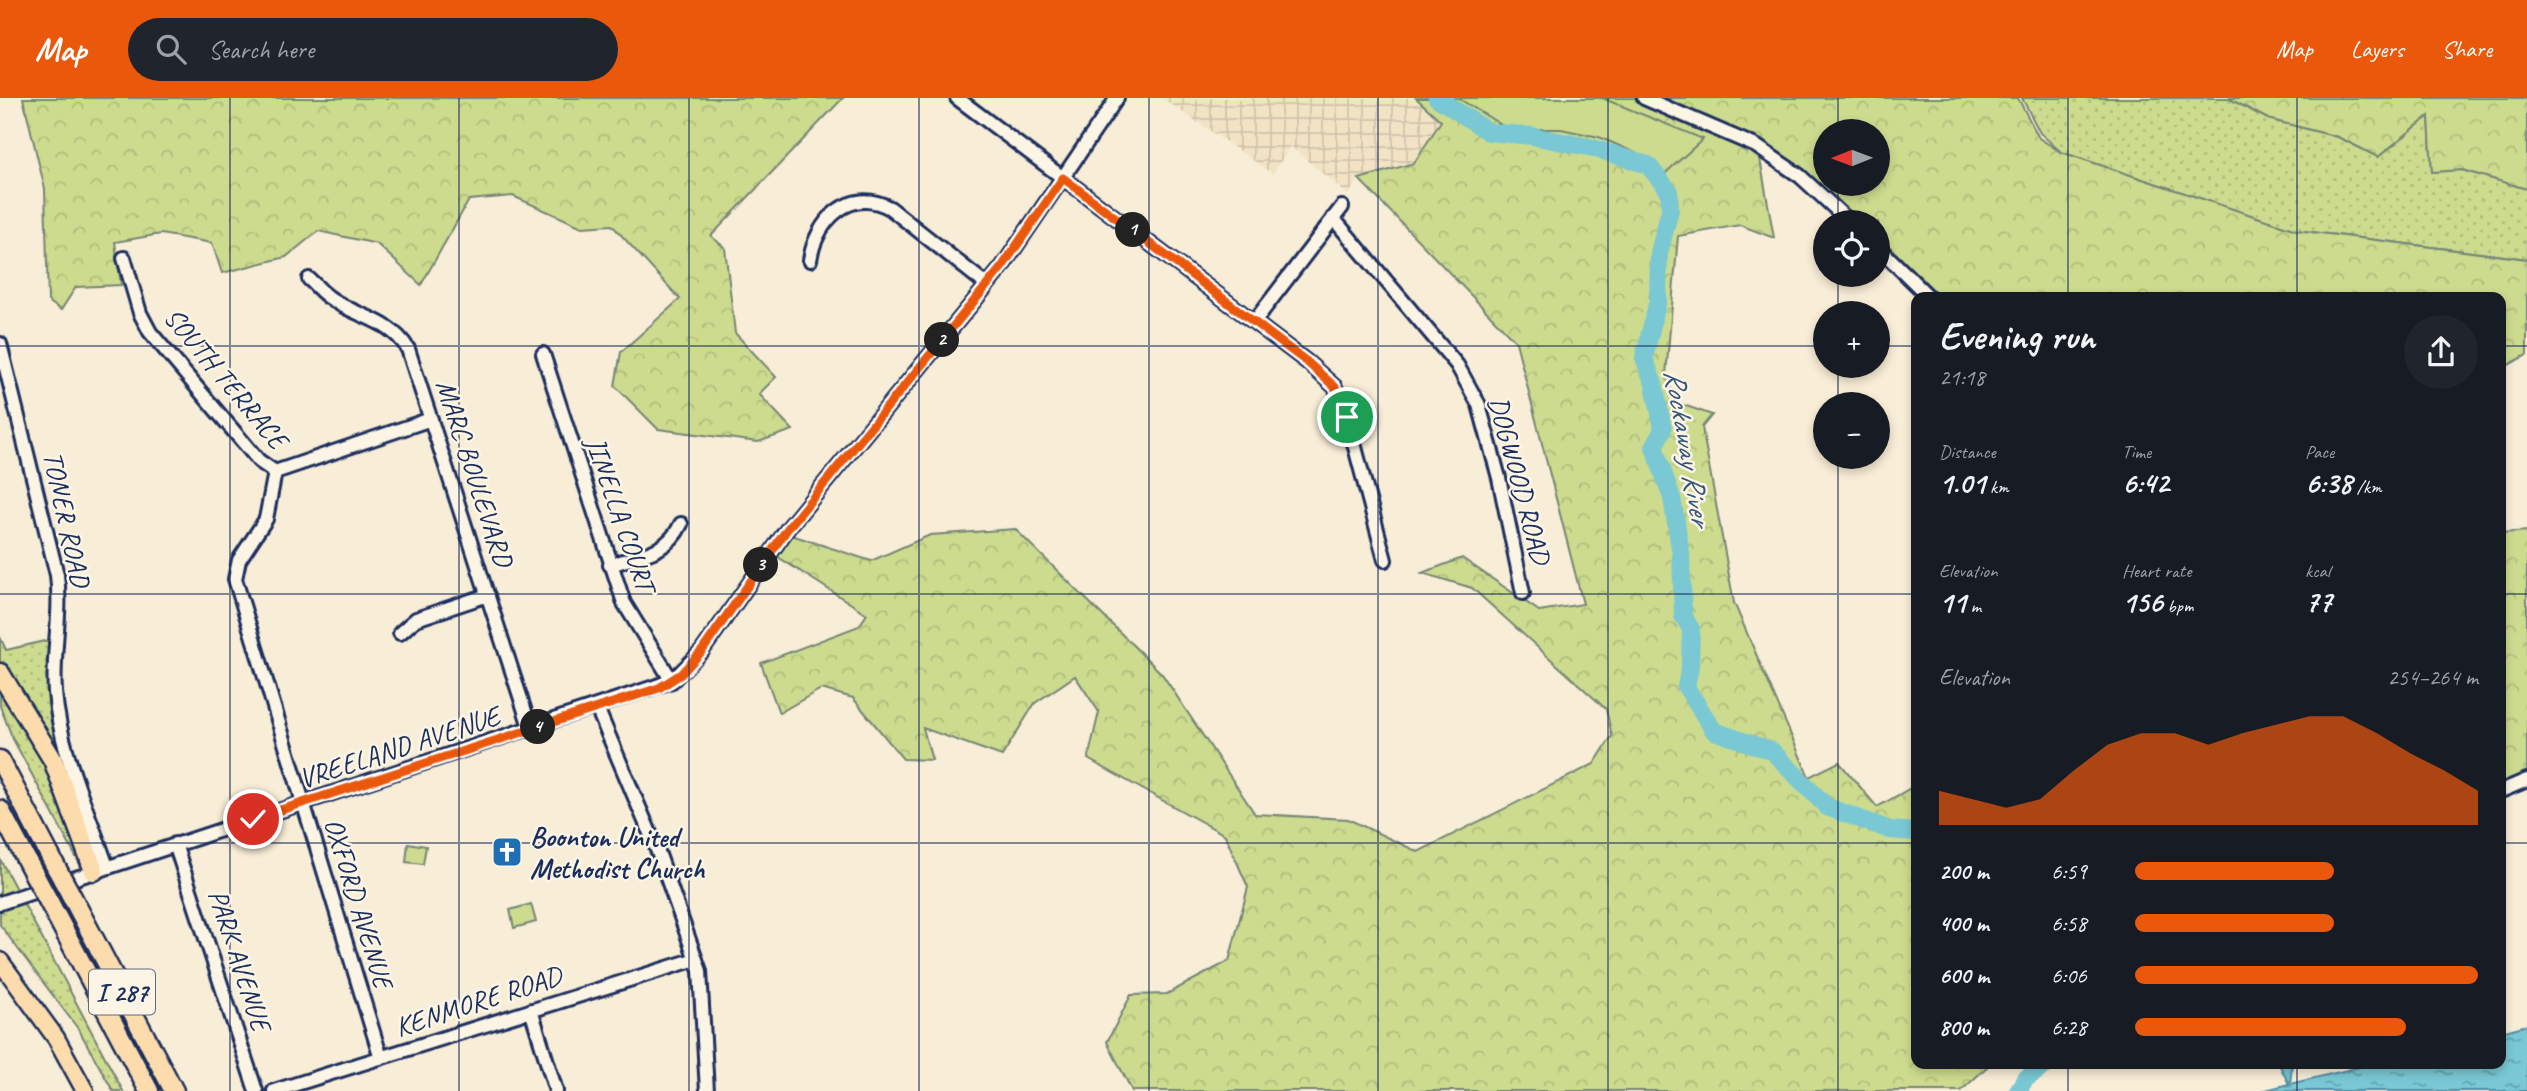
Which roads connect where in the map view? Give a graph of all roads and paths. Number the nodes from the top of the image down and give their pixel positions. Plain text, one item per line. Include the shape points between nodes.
1 (957, 98) edge
2 (1117, 98) edge
3 (1644, 98) edge
4 (1063, 178) junction
5 (1342, 207) dead end
6 (1837, 210) edge
7 (1333, 218) junction
8 (124, 258) dead end
9 (1890, 259) edge
10 (810, 260) dead end
11 (309, 279) dead end
12 (987, 285) junction
13 (1924, 292) edge
14 (1254, 322) junction
15 (0, 344) edge
16 (542, 354) dead end
17 (431, 419) junction
18 (275, 472) junction
19 (681, 524) dead end
20 (1385, 560) dead end
21 (610, 565) junction
22 (1523, 593) dead end
23 (488, 594) junction
24 (400, 634) dead end
25 (0, 673) edge
26 (672, 681) junction
27 (597, 708) junction
28 (531, 730) junction
29 (0, 760) edge
30 (2527, 780) edge
31 (2506, 789) edge
32 (302, 804) junction
33 (0, 810) edge
34 (175, 844) junction
35 (101, 869) junction
36 (0, 903) edge
37 (696, 959) junction
38 (0, 961) edge
39 (531, 1010) junction
40 (381, 1058) junction
41 (85, 1091) edge
42 (149, 1091) edge
43 (174, 1091) edge
44 (256, 1091) edge
45 (275, 1091) edge
46 (556, 1091) edge
47 (707, 1091) edge

1 - 4 street
2 - 4 street, VREELAND AVENUE
3 - 6 street via 1756,146 1784,163
4 - 12 street, VREELAND AVENUE
4 - 14 street
5 - 7 street
7 - 14 street
7 - 22 street, DOGWOOD ROAD via 1458,365 1479,405
8 - 18 street, SOUTH TERRACE via 150,332 259,461
9 - 13 street
10 - 12 street via 813,239 831,218 852,203 872,202 890,208
11 - 17 street, MARC BOULEVARD via 330,299 396,334 414,361
12 - 26 street, VREELAND AVENUE via 788,528 702,651
14 - 20 street via 1335,387
15 - 35 street, TONER ROAD via 57,575 57,711
16 - 21 street, JINELLA COURT
17 - 18 street
17 - 23 street, MARC BOULEVARD
18 - 32 street, SOUTH TERRACE via 268,512 239,560 235,579
19 - 21 street via 664,547
21 - 26 street, JINELLA COURT via 634,622
23 - 24 street via 416,619
23 - 28 street, MARC BOULEVARD
25 - 35 highway via 53,760
26 - 27 street, VREELAND AVENUE
27 - 28 street, VREELAND AVENUE
27 - 37 street via 658,852
28 - 32 street, VREELAND AVENUE
29 - 43 highway, I 287, bridge
30 - 31 street
32 - 34 street, VREELAND AVENUE
32 - 40 street, OXFORD AVENUE
33 - 42 highway, I 287, bridge
34 - 35 street, VREELAND AVENUE
34 - 44 street, PARK AVENUE
35 - 36 street, VREELAND AVENUE
37 - 39 street, KENMORE ROAD
37 - 47 street
38 - 41 main road via 51,1031
39 - 40 street, KENMORE ROAD
39 - 46 street
40 - 45 street, KENMORE ROAD

